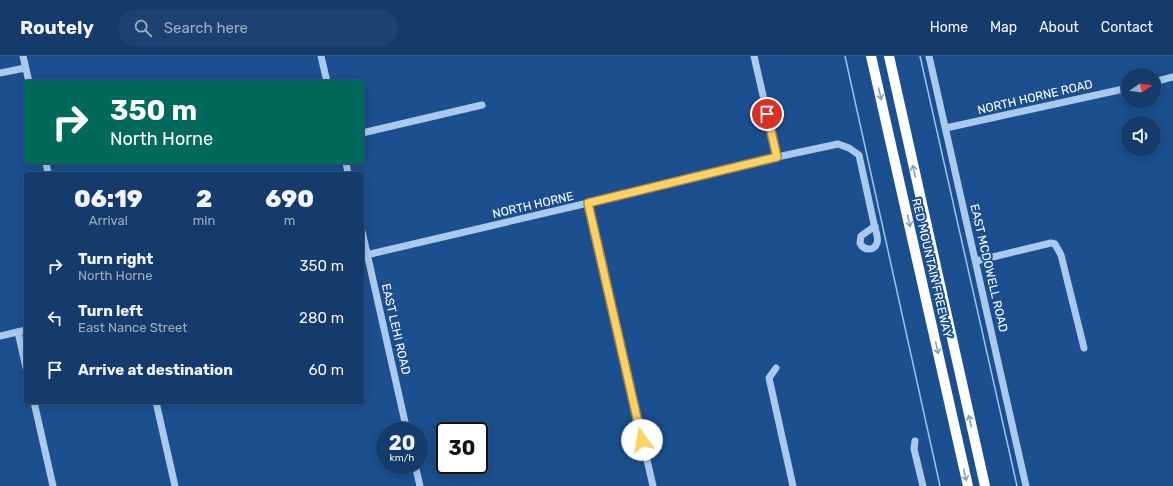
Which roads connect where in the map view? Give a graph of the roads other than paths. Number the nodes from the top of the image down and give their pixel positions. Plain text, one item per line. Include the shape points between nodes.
1 (23, 56) edge
2 (321, 56) edge
3 (754, 56) edge
4 (871, 56) edge
5 (889, 56) edge
6 (929, 56) edge
7 (25, 68) junction
8 (0, 73) edge
9 (1173, 77) edge
10 (28, 80) edge
11 (327, 80) edge
12 (1161, 80) edge
13 (1121, 90) edge
14 (482, 105) dead end
15 (946, 128) junction
16 (364, 133) edge
17 (777, 157) junction
18 (588, 203) junction
19 (875, 226) dead end
20 (365, 255) edge
21 (976, 261) junction
22 (364, 263) edge
23 (371, 269) junction
24 (24, 330) edge
25 (18, 332) junction
26 (0, 336) edge
27 (1084, 348) dead end
28 (24, 359) edge
29 (776, 368) dead end
30 (34, 404) edge
31 (156, 404) edge
32 (406, 422) edge
33 (915, 441) dead end
34 (417, 474) edge
35 (53, 486) edge
36 (175, 486) edge
37 (420, 486) edge
38 (653, 486) edge
39 (793, 486) edge
40 (923, 486) edge
41 (968, 486) edge
42 (985, 486) edge
43 (1026, 486) edge

1 - 7 street
2 - 11 street
3 - 17 street
4 -> 41 highway, RED MOUNTAIN FREEWAY
42 -> 5 highway, RED MOUNTAIN FREEWAY
6 - 15 street, EAST MCDOWELL ROAD
7 - 8 street
7 - 10 street
9 - 12 street
13 - 15 street, NORTH HORNE ROAD
14 - 16 street
15 - 21 street, EAST MCDOWELL ROAD
17 - 18 street, NORTH HORNE
17 - 19 street, NORTH HORNE via 838,144 859,155
18 - 20 street, NORTH HORNE
18 - 38 street
20 - 23 street, EAST LEHI ROAD
21 - 27 street via 1053,243 1056,245 1062,255
21 - 43 street, EAST MCDOWELL ROAD
22 - 23 street
23 - 32 street, EAST LEHI ROAD
24 - 25 street
25 - 26 street
25 - 28 street
29 - 39 street via 769,378
30 - 35 street
31 - 36 street
33 - 40 street via 914,449
34 - 37 street

